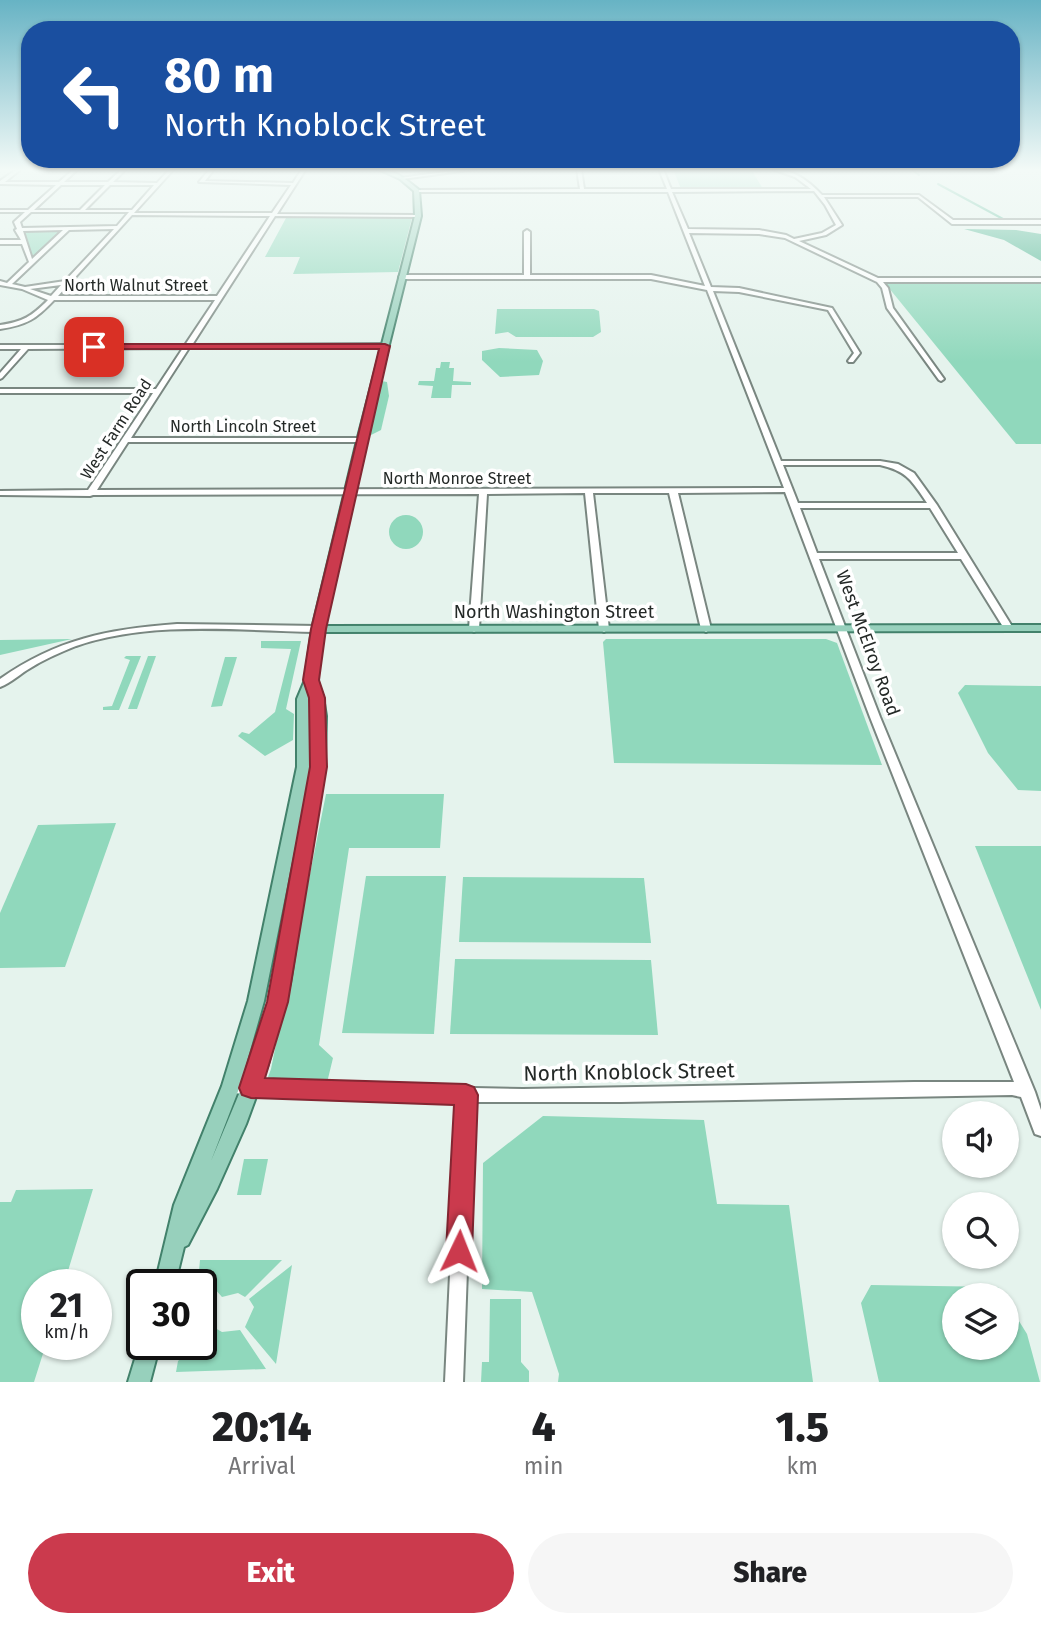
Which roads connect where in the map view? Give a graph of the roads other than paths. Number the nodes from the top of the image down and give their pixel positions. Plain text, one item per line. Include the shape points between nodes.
1 (36, 233) edge
2 (61, 233) edge
3 (114, 233) edge
4 (261, 233) edge
5 (413, 233) edge
6 (527, 233) edge
7 (688, 233) edge
8 (766, 233) edge
9 (825, 233) edge
10 (20, 236) junction
11 (796, 240) junction
12 (2, 242) edge
13 (33, 261) junction
14 (402, 277) junction
15 (527, 277) junction
16 (876, 279) junction
17 (1041, 280) edge
18 (0, 283) edge
19 (67, 283) junction
20 (9, 284) junction
21 (24, 288) junction
22 (710, 289) junction
23 (43, 298) junction
24 (52, 299) junction
25 (219, 299) junction
26 (42, 309) junction
27 (0, 327) edge
28 (187, 346) junction
29 (385, 346) junction
30 (0, 347) edge
31 (26, 347) junction
32 (851, 361) dead end
33 (0, 377) edge
34 (941, 379) dead end
35 (0, 391) edge
36 (156, 391) junction
37 (124, 440) junction
38 (361, 440) junction
39 (777, 463) junction
40 (788, 490) junction
41 (483, 491) junction
42 (673, 491) junction
43 (349, 492) junction
44 (589, 492) junction
45 (0, 493) edge
46 (90, 494) junction
47 (933, 505) junction
48 (795, 506) junction
49 (815, 556) junction
50 (963, 556) junction
51 (1008, 628) junction
52 (1041, 628) edge
53 (318, 629) junction
54 (474, 629) junction
55 (604, 629) junction
56 (706, 629) junction
57 (842, 629) junction
58 (0, 684) edge
59 (241, 1087) junction
60 (1027, 1092) junction
61 (466, 1095) junction
62 (1041, 1129) edge
63 (174, 1251) joint
64 (169, 1269) edge
65 (145, 1360) edge
66 (139, 1382) edge
67 (454, 1382) edge

1 - 10 street
2 - 13 street
3 - 19 street
4 - 25 street, West Farm Road
5 - 14 main road
6 - 15 street
7 - 22 street, West McElroy Road
8 - 11 street
9 - 11 street
10 - 12 street
10 - 13 street
11 - 16 street
13 - 20 street
14 - 15 street
14 - 29 main road
15 - 22 street via 651,277
16 - 17 street
16 - 34 street via 885,288 896,317
18 - 20 street
19 - 21 street
19 - 24 street
20 - 21 street
21 - 23 street
22 - 32 street via 752,292 830,309 856,350
22 - 39 street, West McElroy Road
23 - 24 street, North Walnut Street
23 - 26 street
24 - 25 street, North Walnut Street
24 - 26 street
25 - 28 street, West Farm Road
26 - 27 street via 31,319
28 - 29 street
28 - 31 street
28 - 36 street, West Farm Road
29 - 38 main road
30 - 31 street
31 - 33 street
35 - 36 street
36 - 37 street, West Farm Road
37 - 38 street, North Lincoln Street
37 - 46 street, West Farm Road
38 - 43 main road
39 - 40 street, West McElroy Road
39 - 47 street via 888,465 911,475
40 - 42 street, North Monroe Street
40 - 48 street, West McElroy Road
41 - 43 street, North Monroe Street
41 - 44 street, North Monroe Street
41 - 54 street
42 - 44 street, North Monroe Street
42 - 56 street
43 - 46 street, North Monroe Street
43 - 53 main road
44 - 55 street
45 - 46 street, North Monroe Street
47 - 48 street
47 - 50 street
48 - 49 street, West McElroy Road
49 - 50 street
49 - 57 street, West McElroy Road
50 - 51 street
51 - 52 main road, North Washington Street
51 - 57 main road, North Washington Street
53 - 54 main road, North Washington Street
53 - 58 street, North Washington Street via 146,628 117,632 39,658
53 - 59 main road via 311,680 303,699 304,767
54 - 55 main road, North Washington Street
55 - 56 main road, North Washington Street
56 - 57 main road, North Washington Street
57 - 60 street, West McElroy Road
59 - 61 street, North Knoblock Street
59 - 63 main road via 184,1205
60 - 61 street, North Knoblock Street via 1012,1088 825,1088
60 - 62 street, West McElroy Road
61 - 67 street
63 - 64 main road
65 - 66 main road

